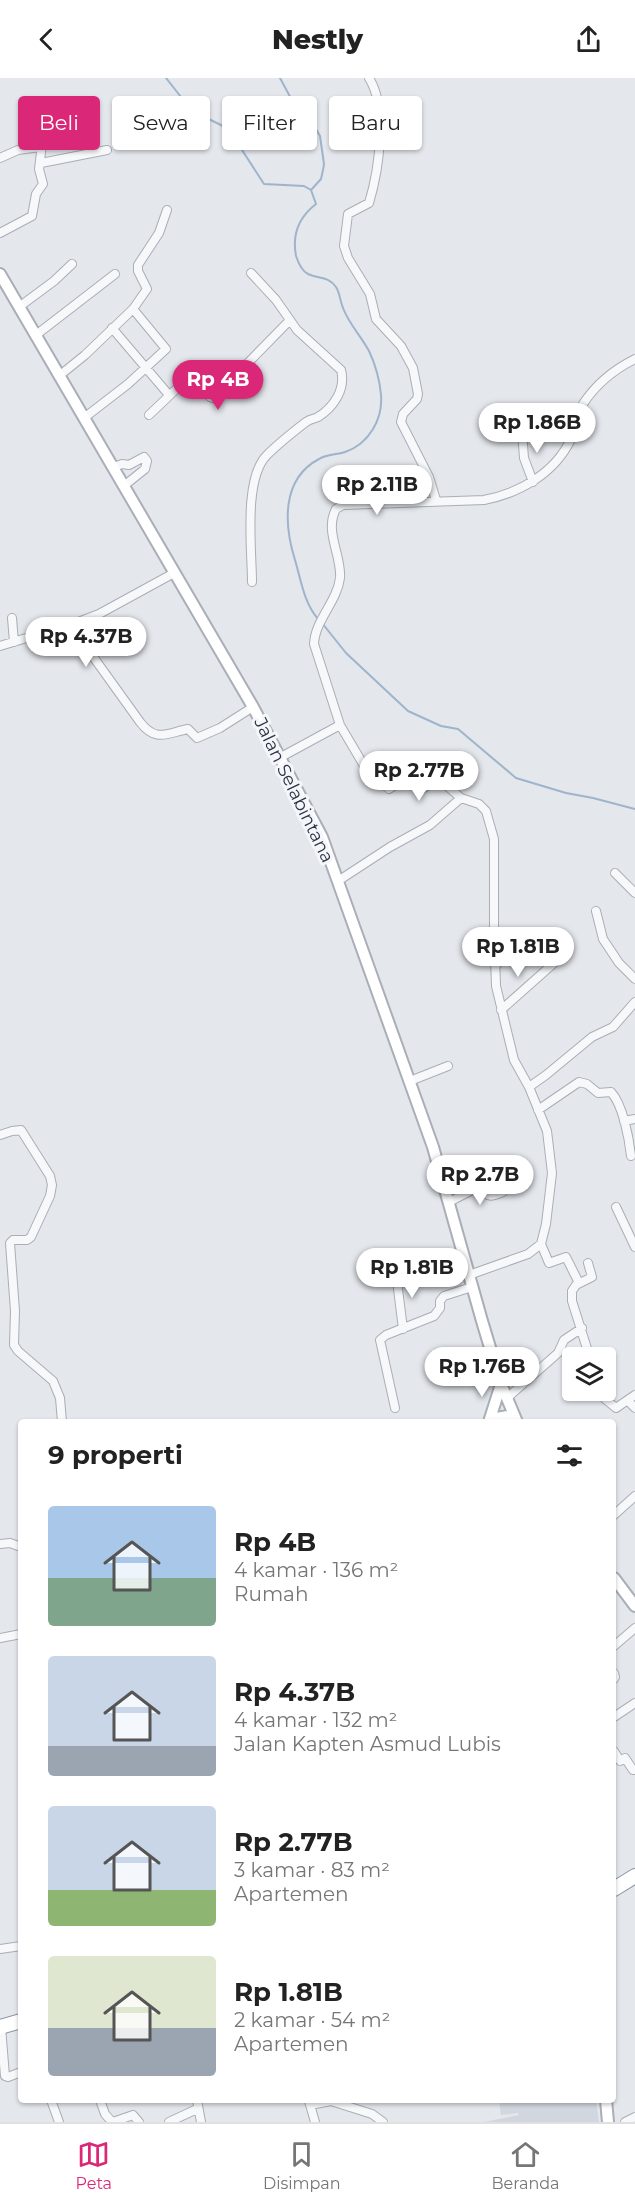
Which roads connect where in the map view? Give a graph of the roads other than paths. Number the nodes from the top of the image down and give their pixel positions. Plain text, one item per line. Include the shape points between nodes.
1 (369, 78) edge
2 (18, 150) edge
3 (40, 150) edge
4 (107, 150) dead end
5 (0, 158) edge
6 (41, 163) junction
7 (167, 210) dead end
8 (0, 233) edge
9 (72, 264) dead end
10 (251, 273) dead end
11 (0, 274) edge
12 (115, 274) dead end
13 (19, 307) junction
14 (133, 309) junction
15 (289, 321) junction
16 (112, 328) junction
17 (36, 336) junction
18 (635, 359) edge
19 (147, 369) junction
20 (59, 376) junction
21 (169, 395) junction
22 (149, 414) dead end
23 (84, 418) junction
24 (522, 431) dead end
25 (114, 468) junction
26 (533, 482) junction
27 (124, 485) junction
28 (436, 501) junction
29 (174, 573) junction
30 (252, 582) dead end
31 (12, 618) dead end
32 (73, 624) junction
33 (14, 642) junction
34 (0, 646) edge
35 (253, 707) junction
36 (340, 725) junction
37 (281, 757) junction
38 (392, 763) dead end
39 (403, 780) junction
40 (461, 798) junction
41 (615, 873) dead end
42 (338, 881) junction
43 (635, 893) edge
44 (596, 911) dead end
45 (496, 965) junction
46 (635, 979) edge
47 (635, 1002) edge
48 (501, 1010) junction
49 (448, 1066) dead end
50 (410, 1081) junction
51 (529, 1087) junction
52 (538, 1110) junction
53 (635, 1119) edge
54 (624, 1121) junction
55 (0, 1135) edge
56 (632, 1145) edge
57 (631, 1156) dead end
58 (503, 1192) dead end
59 (449, 1202) junction
60 (616, 1208) dead end
61 (541, 1244) junction
62 (635, 1247) edge
63 (588, 1263) dead end
64 (400, 1268) dead end
65 (469, 1275) junction
66 (579, 1283) junction
67 (472, 1287) junction
68 (582, 1328) junction
69 (403, 1329) junction
70 (587, 1347) edge
71 (501, 1384) junction
72 (635, 1395) edge
73 (507, 1398) junction
74 (606, 1401) edge
75 (628, 1401) junction
76 (395, 1408) dead end
77 (635, 1408) edge
78 (516, 1418) edge
79 (62, 1419) edge
80 (490, 1419) edge
81 (635, 1496) edge
82 (616, 1513) edge
83 (0, 1544) edge
84 (18, 1547) edge
85 (616, 1581) edge
86 (635, 1606) edge
87 (635, 1628) edge
88 (18, 1634) edge
89 (0, 1635) edge
90 (616, 1644) edge
91 (635, 1703) edge
92 (616, 1716) edge
93 (616, 1754) edge
94 (635, 1770) edge
95 (633, 1877) edge
96 (616, 1888) edge
97 (18, 1946) edge
98 (0, 1949) edge
99 (18, 2021) edge
100 (1, 2027) edge
101 (18, 2073) edge
102 (52, 2103) edge
103 (101, 2103) edge
104 (310, 2103) edge
105 (339, 2103) edge
106 (606, 2103) edge
107 (197, 2104) edge
108 (635, 2117) edge
109 (59, 2122) edge
110 (113, 2122) edge
111 (140, 2122) edge
112 (169, 2122) edge
113 (201, 2122) edge
114 (315, 2122) edge
115 (383, 2122) edge
116 (608, 2122) edge
117 (625, 2122) edge

1 - 28 street via 378,104 378,158 369,203 346,218 344,246 370,294 376,319 401,346 413,368 417,399 401,422 429,477
2 - 5 street
3 - 6 street
4 - 6 street
6 - 8 street via 43,184 36,194 32,216
7 - 14 street via 159,233 138,265 147,289
9 - 13 street
10 - 15 street
11 - 13 street, Jalan Selabintana
12 - 17 street
13 - 17 street, Jalan Selabintana
14 - 16 street
14 - 19 street via 166,350
15 - 21 street via 216,399 192,374
15 - 30 street via 341,370 341,385 336,402 307,421 267,455 259,467 249,514
16 - 19 street
16 - 20 street
17 - 20 street, Jalan Selabintana
18 - 26 street via 611,373 586,400 567,446
19 - 21 street
19 - 23 street
20 - 23 street, Jalan Selabintana
21 - 22 street
23 - 25 street, Jalan Selabintana
24 - 26 street via 524,458
25 - 27 street, Jalan Selabintana
25 - 27 street via 141,457 147,461 145,469
26 - 28 street via 504,496 484,500
27 - 29 street, Jalan Selabintana
28 - 36 street via 344,505 333,515 339,581 314,644
29 - 32 street via 120,604
29 - 35 street, Jalan Selabintana
31 - 33 street
32 - 33 street
32 - 35 street via 150,733 168,735 188,729 197,738
33 - 34 street
35 - 37 street, Jalan Selabintana
36 - 37 street
36 - 39 street via 356,755 388,789
37 - 42 street, Jalan Selabintana via 322,837
38 - 39 street
39 - 40 street via 422,789 439,779
40 - 42 street via 430,825
40 - 45 street via 486,811 494,839
41 - 43 street
42 - 50 street, Jalan Selabintana
44 - 46 street via 603,939
45 - 48 street
45 - 48 street via 530,933 554,963
47 - 51 street via 613,1027 592,1037
48 - 51 street via 514,1060
49 - 50 street
50 - 59 street, Jalan Selabintana
51 - 52 street
52 - 54 street via 583,1082 598,1093 611,1092
52 - 61 street via 547,1131 552,1181
53 - 54 street
54 - 56 street
55 - 79 street via 21,1130 51,1181 50,1196 31,1237 10,1243 14,1345 53,1382 60,1398
56 - 57 street
58 - 59 street via 492,1197 476,1188
59 - 65 street, Jalan Selabintana
60 - 62 street
61 - 65 street via 528,1254
61 - 66 street via 549,1263 566,1257
63 - 66 street via 592,1277
64 - 69 street via 398,1289
65 - 67 street, Jalan Selabintana
66 - 68 street via 573,1287 572,1296
67 - 69 street via 444,1296 434,1316
67 - 71 street, Jalan Selabintana
68 - 70 street
68 - 73 street via 564,1340 558,1353
69 - 76 street via 380,1340
71 - 73 street, Jalan Selabintana
71 - 80 street
72 - 75 street
73 - 78 street, Jalan Selabintana
74 - 75 street via 616,1408
75 - 77 street
81 - 82 street
83 - 84 street
85 - 86 street
87 - 90 street
88 - 89 street
91 - 92 street
93 - 94 street
95 - 96 highway
97 - 98 street
99 - 100 highway
100 - 101 street via 5,2076
102 - 109 street
103 - 110 street
104 - 114 street
105 - 115 street
106 - 116 street
107 - 112 street
107 - 113 street
108 - 117 street
110 - 111 street via 133,2115

